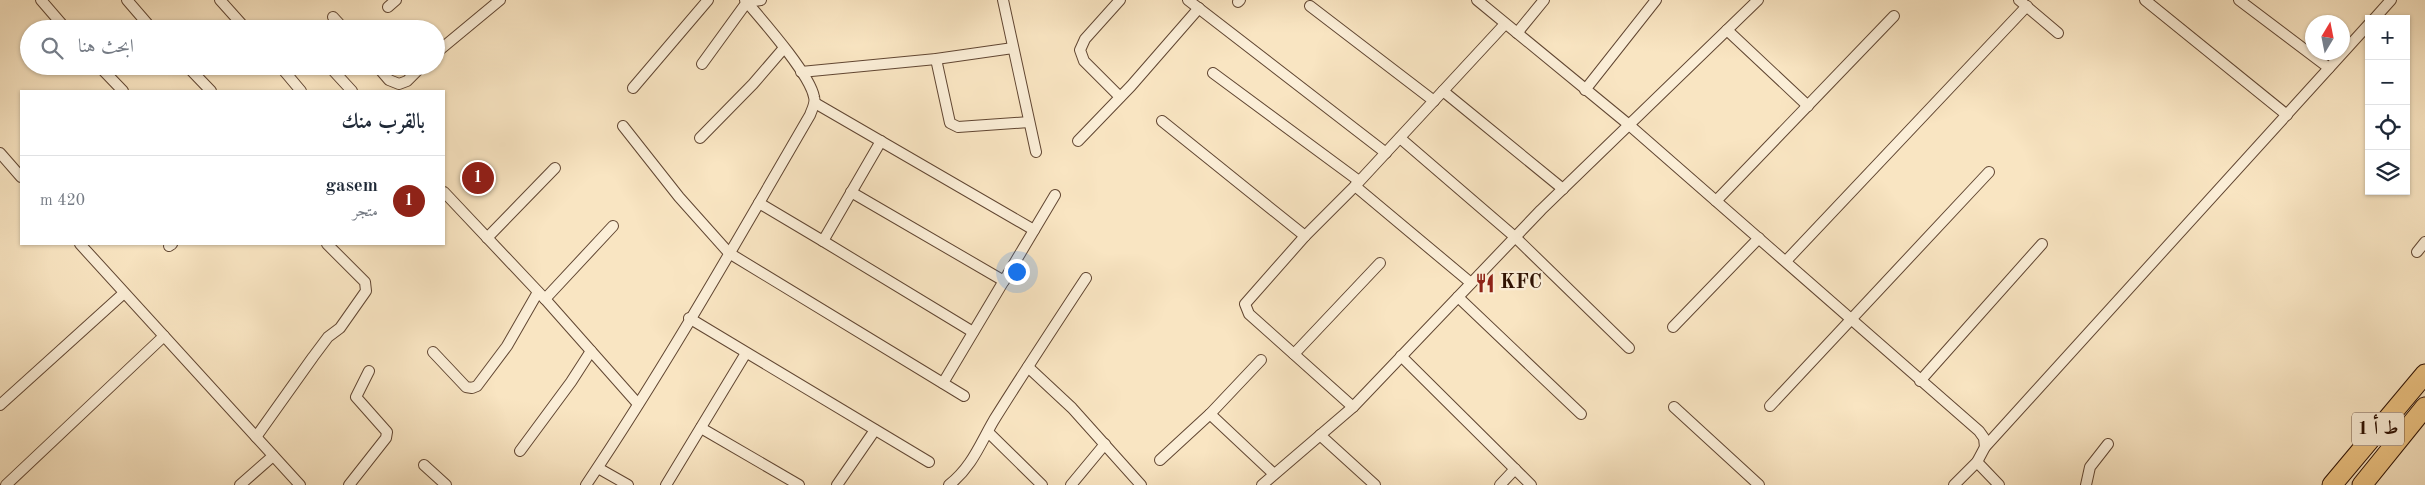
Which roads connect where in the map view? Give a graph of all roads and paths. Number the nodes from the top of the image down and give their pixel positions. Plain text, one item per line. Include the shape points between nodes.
1 (41, 0) edge
2 (127, 0) edge
3 (220, 0) edge
4 (500, 0) edge
5 (708, 0) edge
6 (761, 0) edge
7 (1003, 0) edge
8 (1120, 0) edge
9 (1188, 0) edge
10 (1477, 0) edge
11 (1544, 0) edge
12 (1656, 0) edge
13 (1758, 0) edge
14 (2145, 0) edge
15 (2239, 0) edge
16 (2391, 0) edge
17 (746, 1) edge
18 (2023, 3) edge
19 (1310, 6) dead end
20 (1199, 8) junction
21 (2378, 15) edge
22 (1894, 16) dead end
23 (333, 17) dead end
24 (58, 20) edge
25 (144, 20) edge
26 (238, 20) edge
27 (336, 20) edge
28 (1505, 24) junction
29 (2365, 28) edge
30 (1728, 30) junction
31 (1516, 33) junction
32 (2058, 33) dead end
33 (445, 46) edge
34 (784, 48) junction
35 (1013, 48) junction
36 (936, 59) junction
37 (702, 64) dead end
38 (2329, 68) junction
39 (801, 72) junction
40 (1212, 74) dead end
41 (107, 75) edge
42 (196, 75) edge
43 (288, 75) edge
44 (337, 75) edge
45 (384, 75) edge
46 (413, 75) edge
47 (633, 88) dead end
48 (121, 90) edge
49 (210, 90) edge
50 (300, 90) edge
51 (351, 90) edge
52 (1585, 90) junction
53 (1443, 91) junction
54 (1120, 97) junction
55 (1434, 102) junction
56 (815, 103) junction
57 (1808, 106) junction
58 (2287, 115) junction
59 (1162, 121) dead end
60 (1029, 122) junction
61 (1628, 124) junction
62 (623, 126) dead end
63 (700, 138) dead end
64 (1400, 138) junction
65 (881, 141) junction
66 (1078, 141) dead end
67 (1036, 152) dead end
68 (1386, 152) junction
69 (0, 153) edge
70 (555, 168) dead end
71 (1989, 172) dead end
72 (20, 176) edge
73 (1357, 183) junction
74 (1563, 189) junction
75 (852, 192) junction
76 (445, 193) edge
77 (1055, 195) dead end
78 (1716, 201) junction
79 (759, 203) junction
80 (613, 226) dead end
81 (1034, 230) junction
82 (1305, 236) junction
83 (1515, 237) junction
84 (488, 238) junction
85 (1759, 238) junction
86 (823, 241) junction
87 (2425, 242) edge
88 (2042, 244) dead end
89 (84, 245) edge
90 (328, 245) edge
91 (2417, 252) dead end
92 (729, 253) junction
93 (1786, 261) junction
94 (1380, 263) dead end
95 (1086, 278) dead end
96 (1004, 281) junction
97 (1471, 283) junction
98 (124, 293) junction
99 (542, 296) junction
100 (1458, 297) junction
101 (689, 318) junction
102 (1850, 320) junction
103 (1673, 327) dead end
104 (973, 332) junction
105 (164, 336) junction
106 (1629, 348) dead end
107 (591, 351) junction
108 (433, 352) dead end
109 (746, 353) junction
110 (1294, 354) junction
111 (1401, 356) junction
112 (1261, 360) dead end
113 (1028, 367) junction
114 (369, 371) dead end
115 (2425, 374) edge
116 (1920, 381) junction
117 (943, 383) junction
118 (964, 396) dead end
119 (638, 404) junction
120 (0, 405) edge
121 (1770, 406) dead end
122 (1353, 407) junction
123 (1674, 407) dead end
124 (2425, 407) edge
125 (1210, 414) junction
126 (1581, 414) dead end
127 (701, 428) junction
128 (875, 430) junction
129 (988, 432) junction
130 (1320, 435) junction
131 (256, 437) junction
132 (1105, 444) junction
133 (2108, 444) dead end
134 (1985, 448) junction
135 (520, 451) dead end
136 (273, 456) junction
137 (1160, 460) dead end
138 (929, 462) dead end
139 (1977, 462) junction
140 (424, 465) dead end
141 (598, 468) junction
142 (1515, 469) junction
143 (1274, 474) junction
144 (1038, 484) edge
145 (6, 485) edge
146 (240, 485) edge
147 (300, 485) edge
148 (350, 485) edge
149 (446, 485) edge
150 (586, 485) edge
151 (628, 485) edge
152 (666, 485) edge
153 (799, 485) edge
154 (837, 485) edge
155 (949, 485) edge
156 (1071, 485) edge
157 (1140, 485) edge
158 (1262, 485) edge
159 (1375, 485) edge
160 (1500, 485) edge
161 (1531, 485) edge
162 (1759, 485) edge
163 (1954, 485) edge
164 (1999, 485) edge
165 (2086, 485) edge
166 (2332, 485) edge
167 (2362, 485) edge

1 - 24 street
2 - 25 street
3 - 26 street
4 - 33 street
5 - 47 street
6 - 17 street
7 - 35 street
8 - 54 street via 1085,39 1080,50 1084,61
9 - 20 street
10 - 28 street
11 - 31 street
12 - 52 street
13 - 30 street
14 - 58 street
15 - 38 street
16 - 21 street
17 - 34 street
17 - 37 street
18 - 32 street
18 - 93 street
19 - 55 street
20 - 54 street
20 - 68 street
22 - 57 street
23 - 27 street
28 - 31 street
28 - 53 street
29 - 38 street
30 - 57 street
30 - 61 street
31 - 52 street
34 - 39 street
34 - 63 street
35 - 36 street
35 - 60 street
36 - 39 street
36 - 60 street via 950,123 958,127
38 - 58 street
39 - 56 street
40 - 73 street
41 - 48 street
42 - 49 street
43 - 50 street
44 - 51 street
45 - 46 street via 399,84
52 - 61 street
53 - 55 street
53 - 74 street
54 - 66 street
55 - 64 street
56 - 65 street
56 - 79 street
57 - 78 street
58 - 134 street
59 - 82 street
60 - 67 street
61 - 74 street
61 - 78 street
62 - 92 street via 679,197
64 - 68 street
64 - 83 street
65 - 75 street
65 - 81 street
68 - 73 street
69 - 72 street
70 - 84 street
71 - 102 street
73 - 82 street
73 - 97 street
74 - 83 street
75 - 86 street
75 - 96 street
76 - 84 street
77 - 81 street
78 - 85 street
79 - 86 street
79 - 92 street
80 - 99 street
81 - 96 street
82 - 110 street via 1245,304 1249,314
83 - 97 street
83 - 106 street
84 - 99 street
85 - 93 street
85 - 103 street
86 - 104 street
87 - 91 street
88 - 116 street
89 - 98 street
90 - 131 street via 365,282 366,291 340,328 328,337
92 - 101 street
92 - 117 street
93 - 102 street
94 - 110 street
95 - 113 street
96 - 104 street
97 - 100 street
98 - 105 street
98 - 120 street
99 - 107 street
99 - 108 street via 477,386 466,387
100 - 111 street
100 - 126 street
101 - 109 street
101 - 119 street
102 - 116 street
102 - 121 street
104 - 117 street
105 - 131 street
105 - 145 street
107 - 119 street
107 - 135 street
109 - 127 street
109 - 128 street
110 - 122 street
111 - 122 street
111 - 142 street
112 - 125 street
113 - 129 street
113 - 132 street
114 - 148 street via 356,397 387,432 386,438
115 - 166 highway, ط أ 1
116 - 134 street via 1978,431 1984,438
117 - 118 street
119 - 141 street
122 - 130 street
123 - 162 street
124 - 167 highway, ط أ 1
125 - 137 street
125 - 143 street
127 - 152 street
127 - 153 street
128 - 138 street
128 - 154 street
129 - 144 street
129 - 155 street via 972,462
130 - 143 street
130 - 159 street
131 - 136 street
132 - 156 street
132 - 157 street
133 - 165 street via 2090,467
134 - 139 street
136 - 146 street
136 - 147 street
139 - 163 street
139 - 164 street
140 - 149 street
141 - 150 street
141 - 151 street
142 - 160 street
142 - 161 street
143 - 158 street

